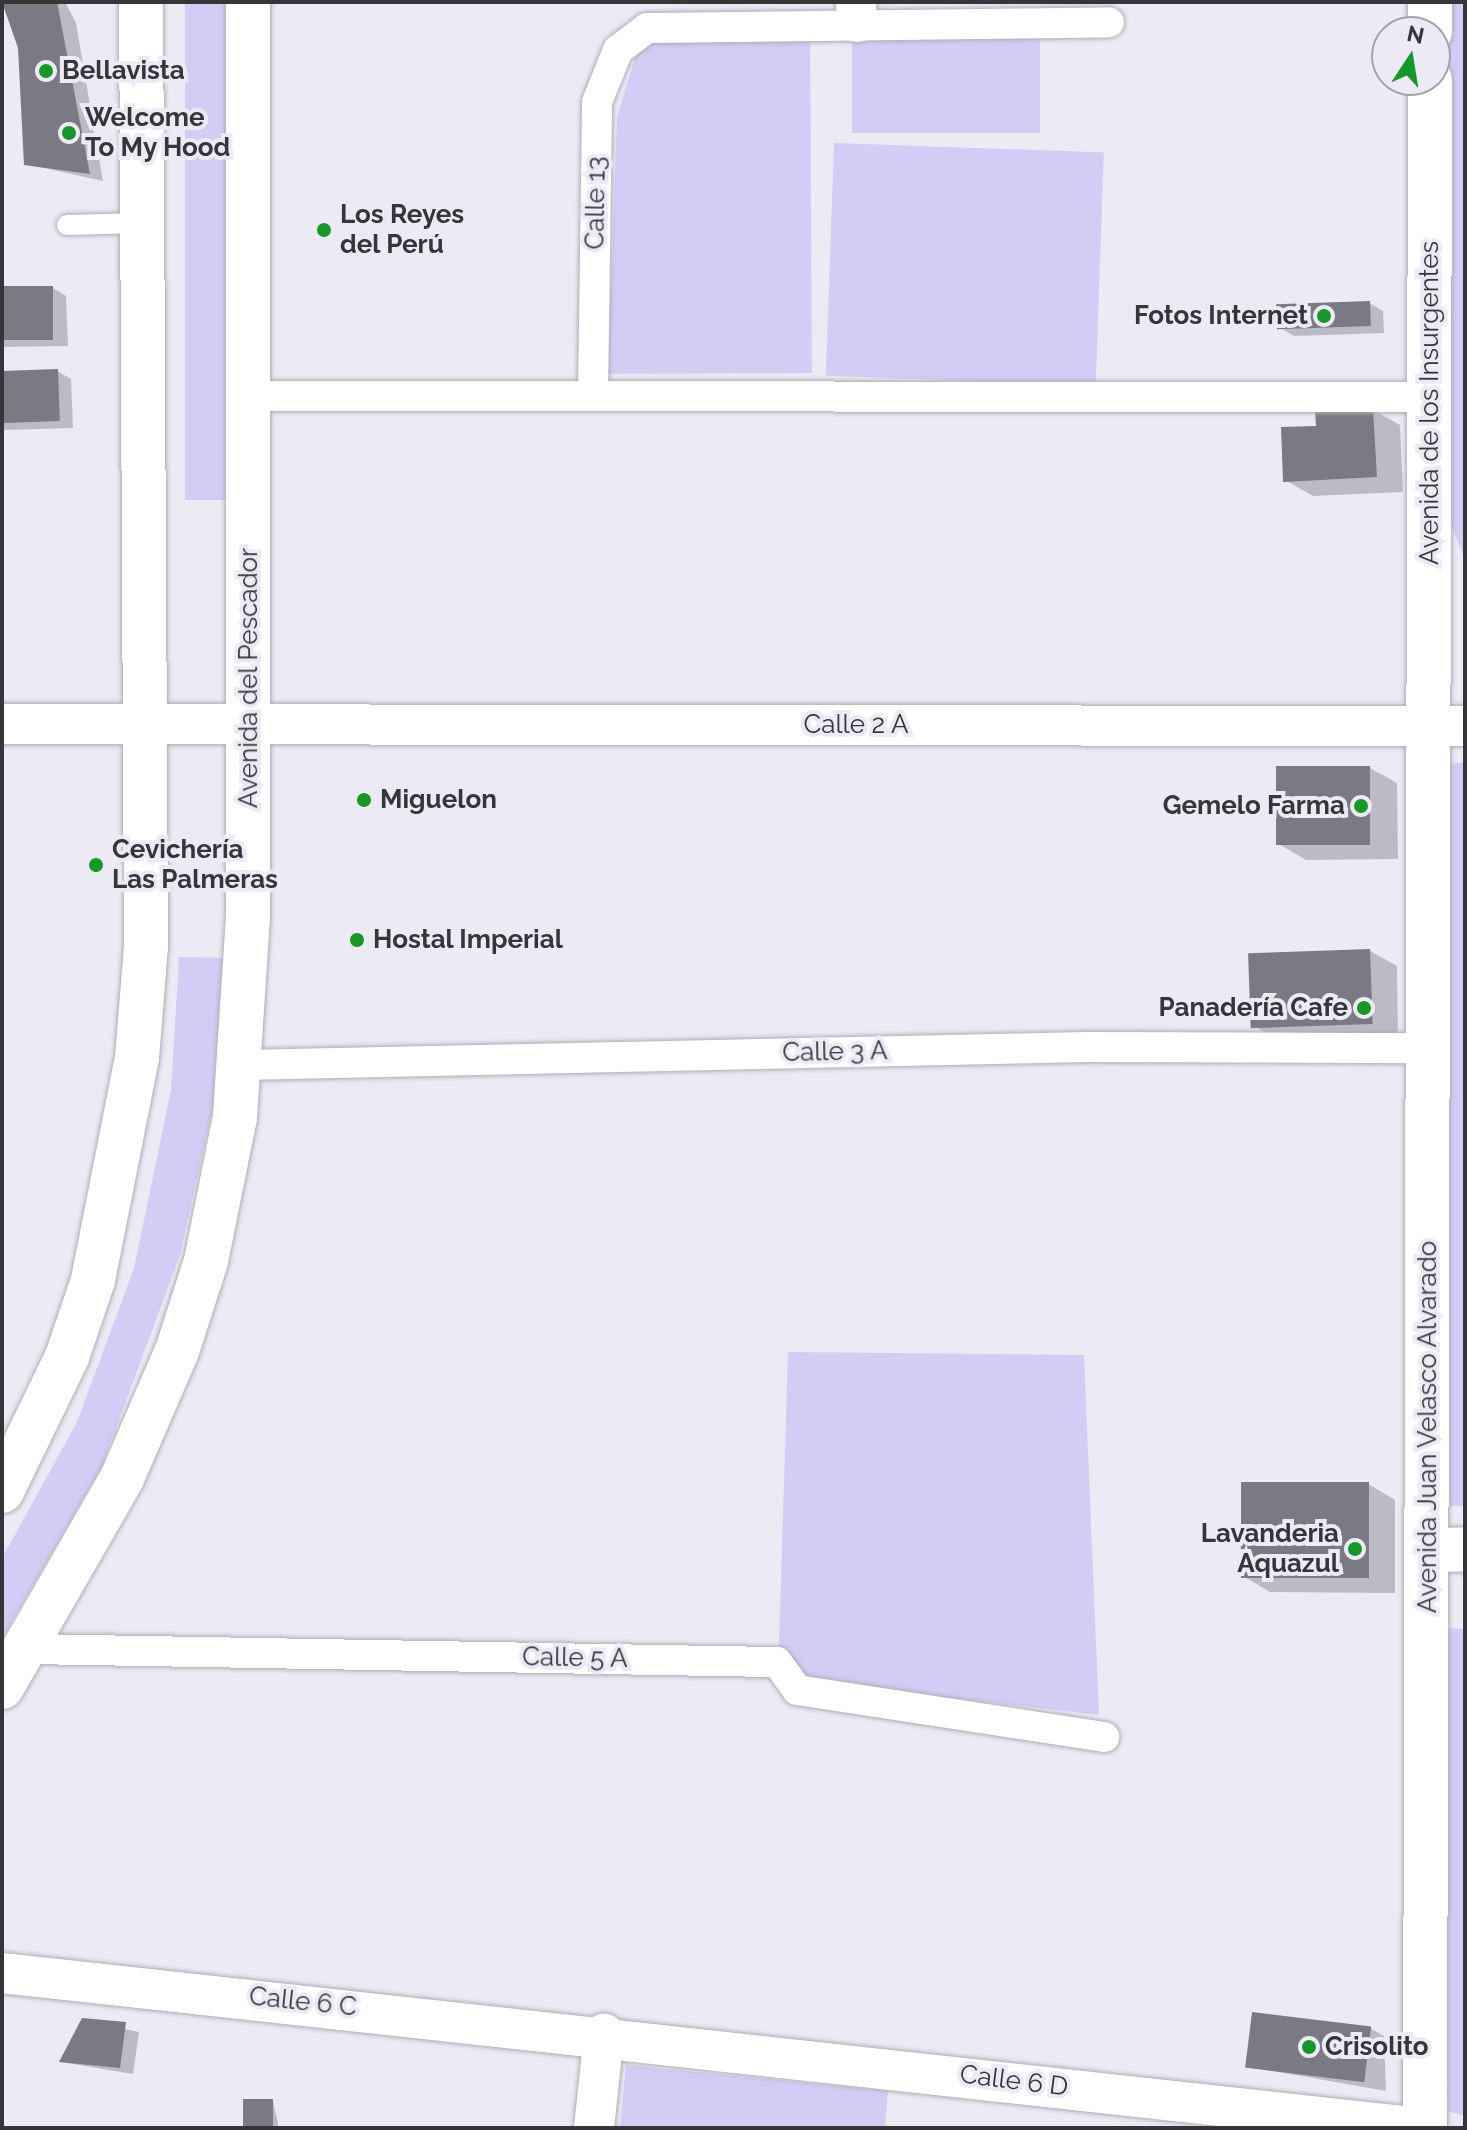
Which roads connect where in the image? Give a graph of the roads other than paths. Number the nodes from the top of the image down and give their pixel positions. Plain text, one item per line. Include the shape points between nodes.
1 (118, 2) edge
2 (141, 2) edge
3 (856, 12) edge
4 (254, 13) edge
5 (1109, 22) dead end
6 (139, 75) junction
7 (1430, 96) edge
8 (141, 223) junction
9 (67, 225) dead end
10 (250, 396) junction
11 (593, 396) junction
12 (1428, 397) junction
13 (248, 723) junction
14 (2, 724) edge
15 (147, 724) junction
16 (1448, 726) edge
17 (1429, 1048) junction
18 (242, 1065) junction
19 (2, 1491) edge
20 (1446, 1549) edge
21 (29, 1649) junction
22 (2, 1687) edge
23 (1104, 1737) dead end
24 (2, 1973) edge
25 (604, 2034) junction
26 (594, 2128) edge
27 (1424, 2128) edge

1 - 6 main road
2 - 6 main road
3 - 5 street
3 - 11 street, Calle 13 via 647,28 618,50 597,102
4 - 10 main road, Avenida del Pescador
6 - 8 main road
7 - 12 main road, Avenida de los Insurgentes
8 - 9 lane
8 - 15 main road
10 - 11 street
10 - 13 main road, Avenida del Pescador
11 - 12 street
12 - 16 main road, Avenida de los Insurgentes
13 - 15 street, Calle 2 A
13 - 16 street, Calle 2 A
13 - 18 main road, Avenida del Pescador
14 - 15 street, Calle 2 A
15 - 19 main road via 146,947 128,1128 67,1357
16 - 17 main road, Avenida Juan Velasco Alvarado
17 - 18 street, Calle 3 A
17 - 20 main road, Avenida Juan Velasco Alvarado
18 - 21 main road, Avenida del Pescador via 206,1261 177,1351 122,1478
20 - 27 main road, Avenida Juan Velasco Alvarado
21 - 22 main road, Avenida del Pescador
21 - 23 street, Calle 5 A via 777,1662 797,1690
24 - 25 street, Calle 6 C
25 - 26 street
25 - 27 street, Calle 6 D

